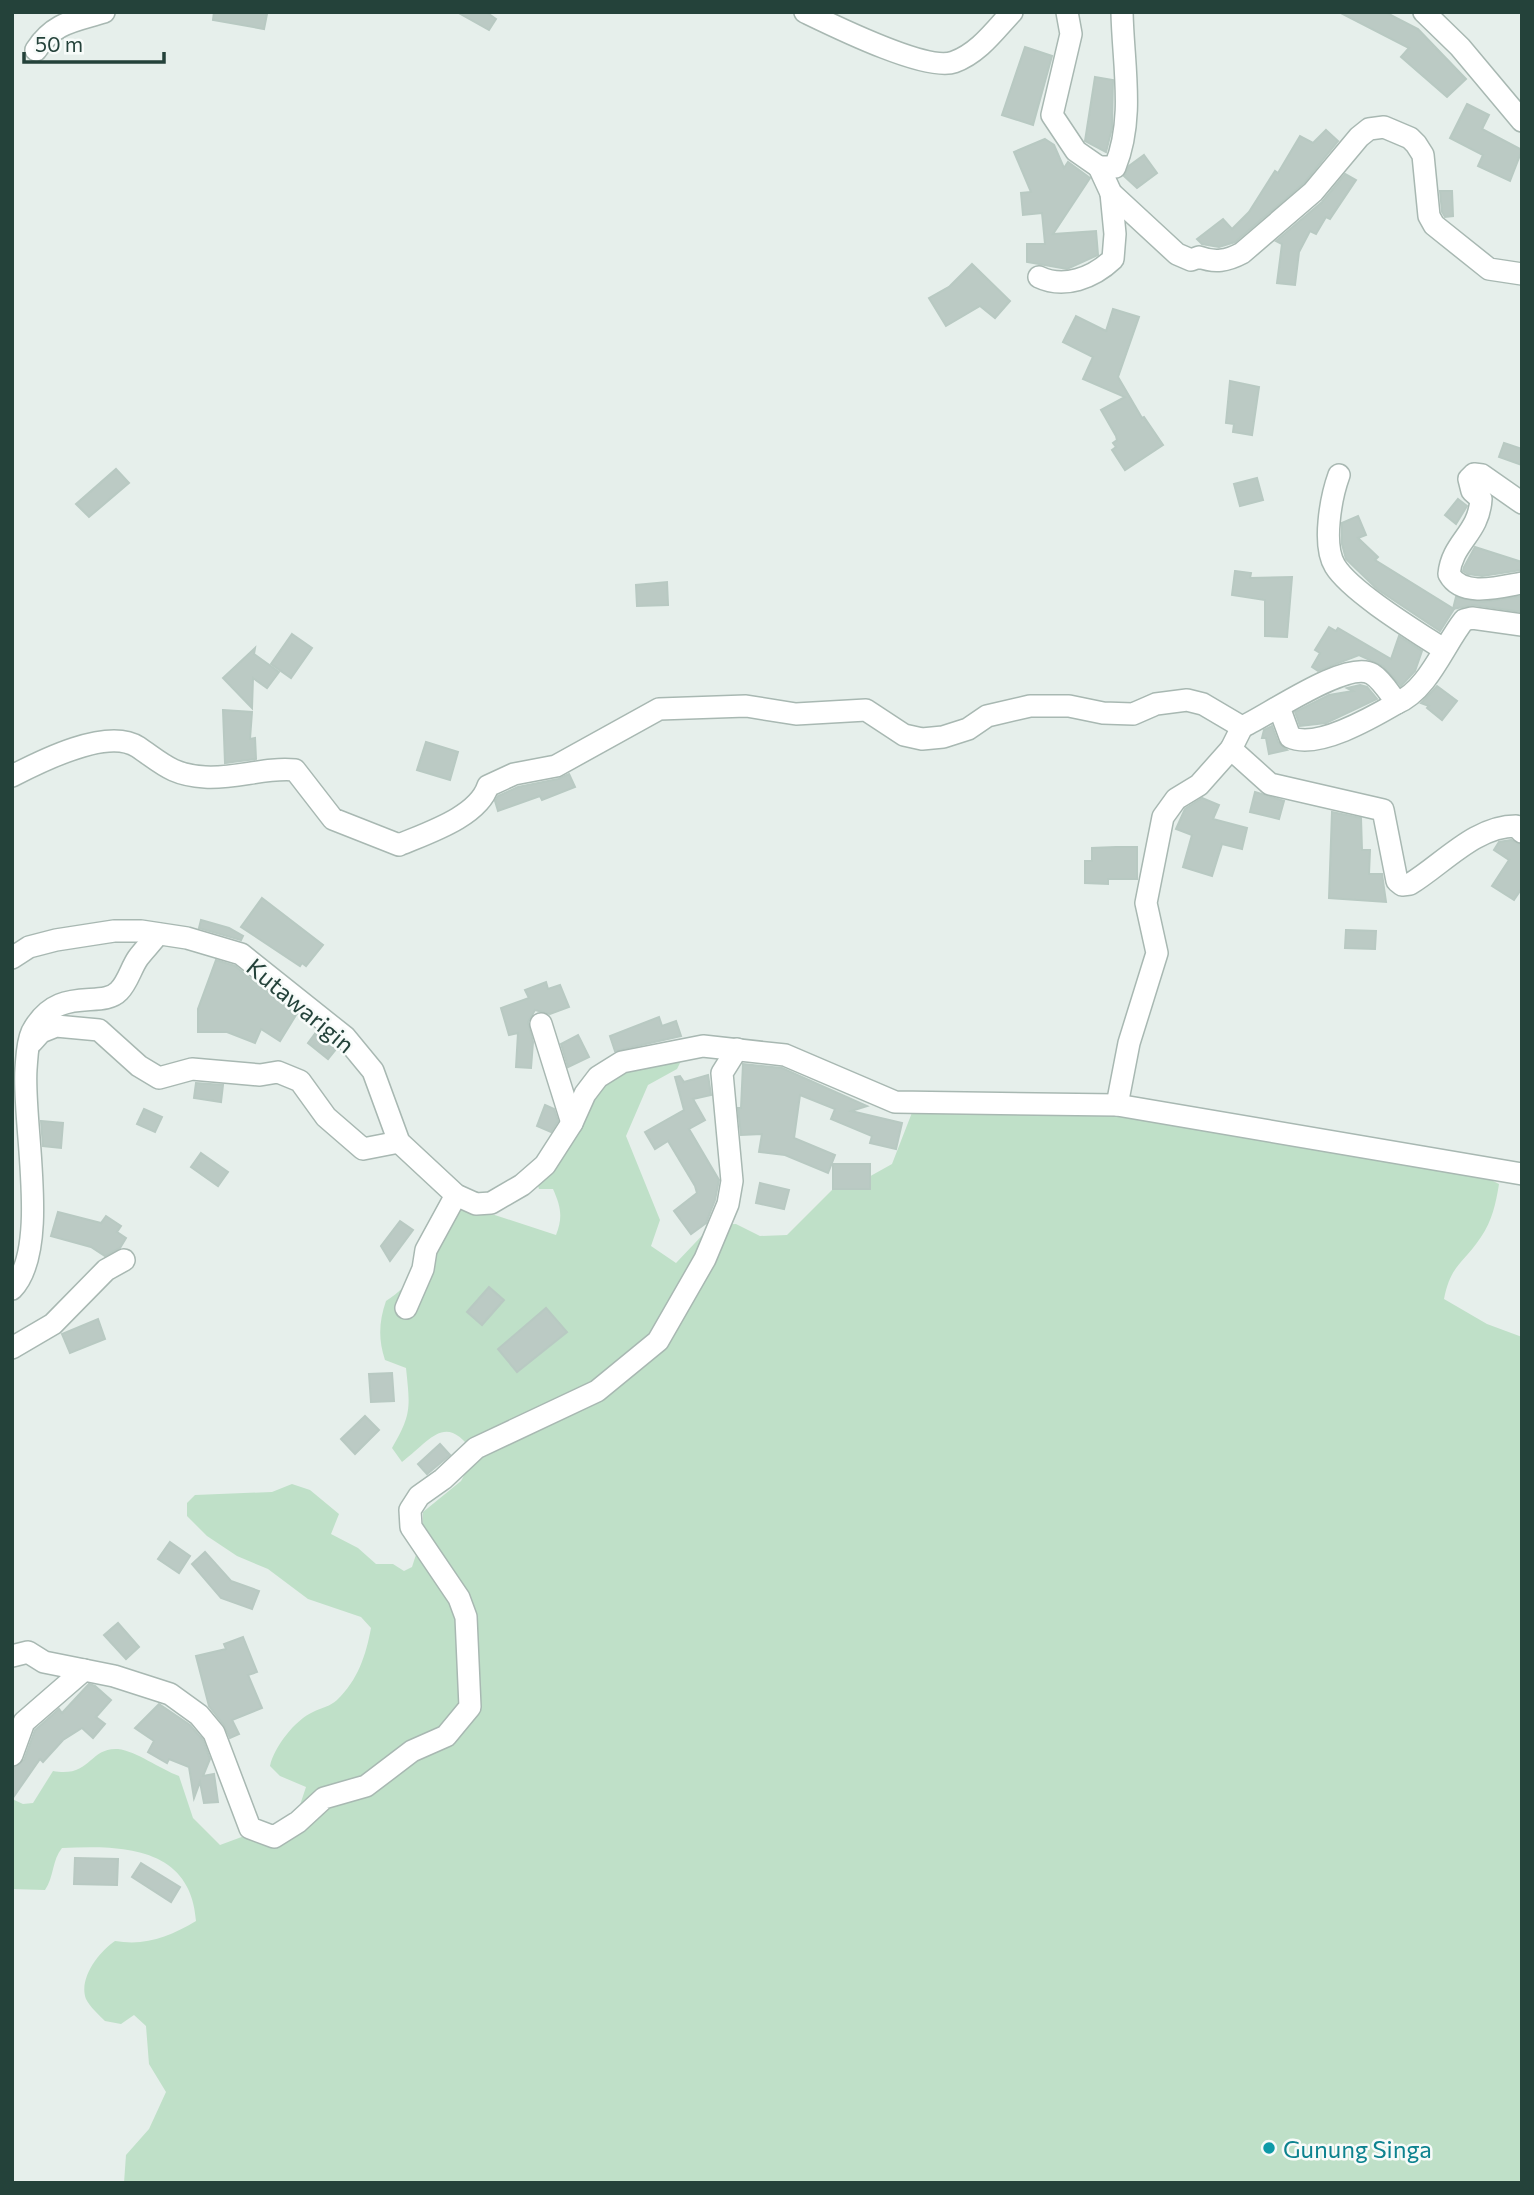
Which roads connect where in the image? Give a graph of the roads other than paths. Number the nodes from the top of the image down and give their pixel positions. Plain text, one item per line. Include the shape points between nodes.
1 (104, 12) edge
2 (806, 12) edge
3 (1012, 12) edge
4 (1067, 12) edge
5 (1122, 12) edge
6 (1424, 12) edge
7 (36, 50) dead end
8 (1522, 121) edge
9 (1099, 167) junction
10 (1111, 193) junction
11 (1522, 274) edge
12 (1039, 277) dead end
13 (1339, 475) dead end
14 (1522, 503) edge
15 (1522, 583) edge
16 (1522, 625) edge
17 (1443, 649) junction
18 (1397, 703) junction
19 (1279, 707) junction
20 (1242, 727) junction
21 (1231, 749) junction
22 (12, 776) edge
23 (1522, 832) edge
24 (158, 934) junction
25 (12, 958) edge
26 (541, 1024) dead end
27 (28, 1046) junction
28 (737, 1049) junction
29 (1117, 1105) junction
30 (572, 1123) junction
31 (399, 1142) junction
32 (1522, 1174) edge
33 (456, 1195) junction
34 (124, 1260) dead end
35 (12, 1289) edge
36 (406, 1308) dead end
37 (12, 1348) edge
38 (12, 1656) edge
39 (84, 1670) junction
40 (12, 1755) edge

1 - 7 street via 63,22
2 - 3 street via 888,48 942,64 984,44
4 - 9 street via 1071,34 1052,116 1076,151
5 - 9 street via 1128,62 1124,145 1115,167
6 - 8 street via 1461,47
9 - 10 street
10 - 11 street via 1177,254 1210,262 1230,259 1313,192 1359,137 1369,129 1384,127 1410,138 1423,155 1429,216 1434,225 1489,269
10 - 12 street via 1112,259 1100,271 1077,280 1054,284
13 - 17 street via 1331,497 1335,567 1393,617
14 - 15 street via 1474,474 1469,479 1472,491 1481,499 1480,519 1450,562 1449,574 1459,585 1470,588
16 - 17 street via 1464,620
17 - 18 street via 1423,681
18 - 19 street via 1374,675 1361,672 1328,680
18 - 19 street via 1366,721 1305,740 1290,737
19 - 20 street
20 - 21 street
20 - 22 street via 1187,700 1156,704 1133,714 1030,706 987,716 968,729 943,737 922,739 904,735 866,710 796,714 736,706 659,709 556,766 514,774 488,786 469,811 399,845 333,819 295,770 275,768 207,778 182,774 121,739 73,749
21 - 23 street via 1269,784 1384,810 1397,880 1402,885 1500,826 1516,826
21 - 29 street via 1199,785 1176,799 1163,817 1146,903 1157,953 1129,1043
24 - 25 street, Kutawarigin via 114,931 55,940 29,947
24 - 27 street via 136,960 120,991 112,996 74,999 54,1008 40,1019
24 - 31 street, Kutawarigin via 241,954 345,1037 373,1071
26 - 30 street
27 - 31 street via 45,1029 87,1029 104,1032 139,1066 159,1078 192,1069 260,1075 278,1072 300,1081 326,1117 363,1149
27 - 35 street via 25,1084 32,1219 26,1264
28 - 29 street, Kutawarigin via 785,1055 895,1102
28 - 30 street, Kutawarigin via 704,1045 622,1062 598,1077
28 - 39 street via 722,1073 732,1181 729,1204 705,1259 658,1341 597,1391 476,1448 419,1496 410,1510 411,1527 459,1598 466,1617 470,1707 446,1736 412,1751 366,1786 324,1798 274,1837 250,1828 214,1733 199,1715 170,1694
29 - 32 street, Kutawarigin
30 - 33 street, Kutawarigin via 545,1165 522,1185 491,1203 476,1204
31 - 33 street, Kutawarigin
33 - 36 street via 426,1250 424,1269
34 - 37 street via 106,1270 53,1324
38 - 39 street via 28,1652 44,1662
39 - 40 street via 24,1722

